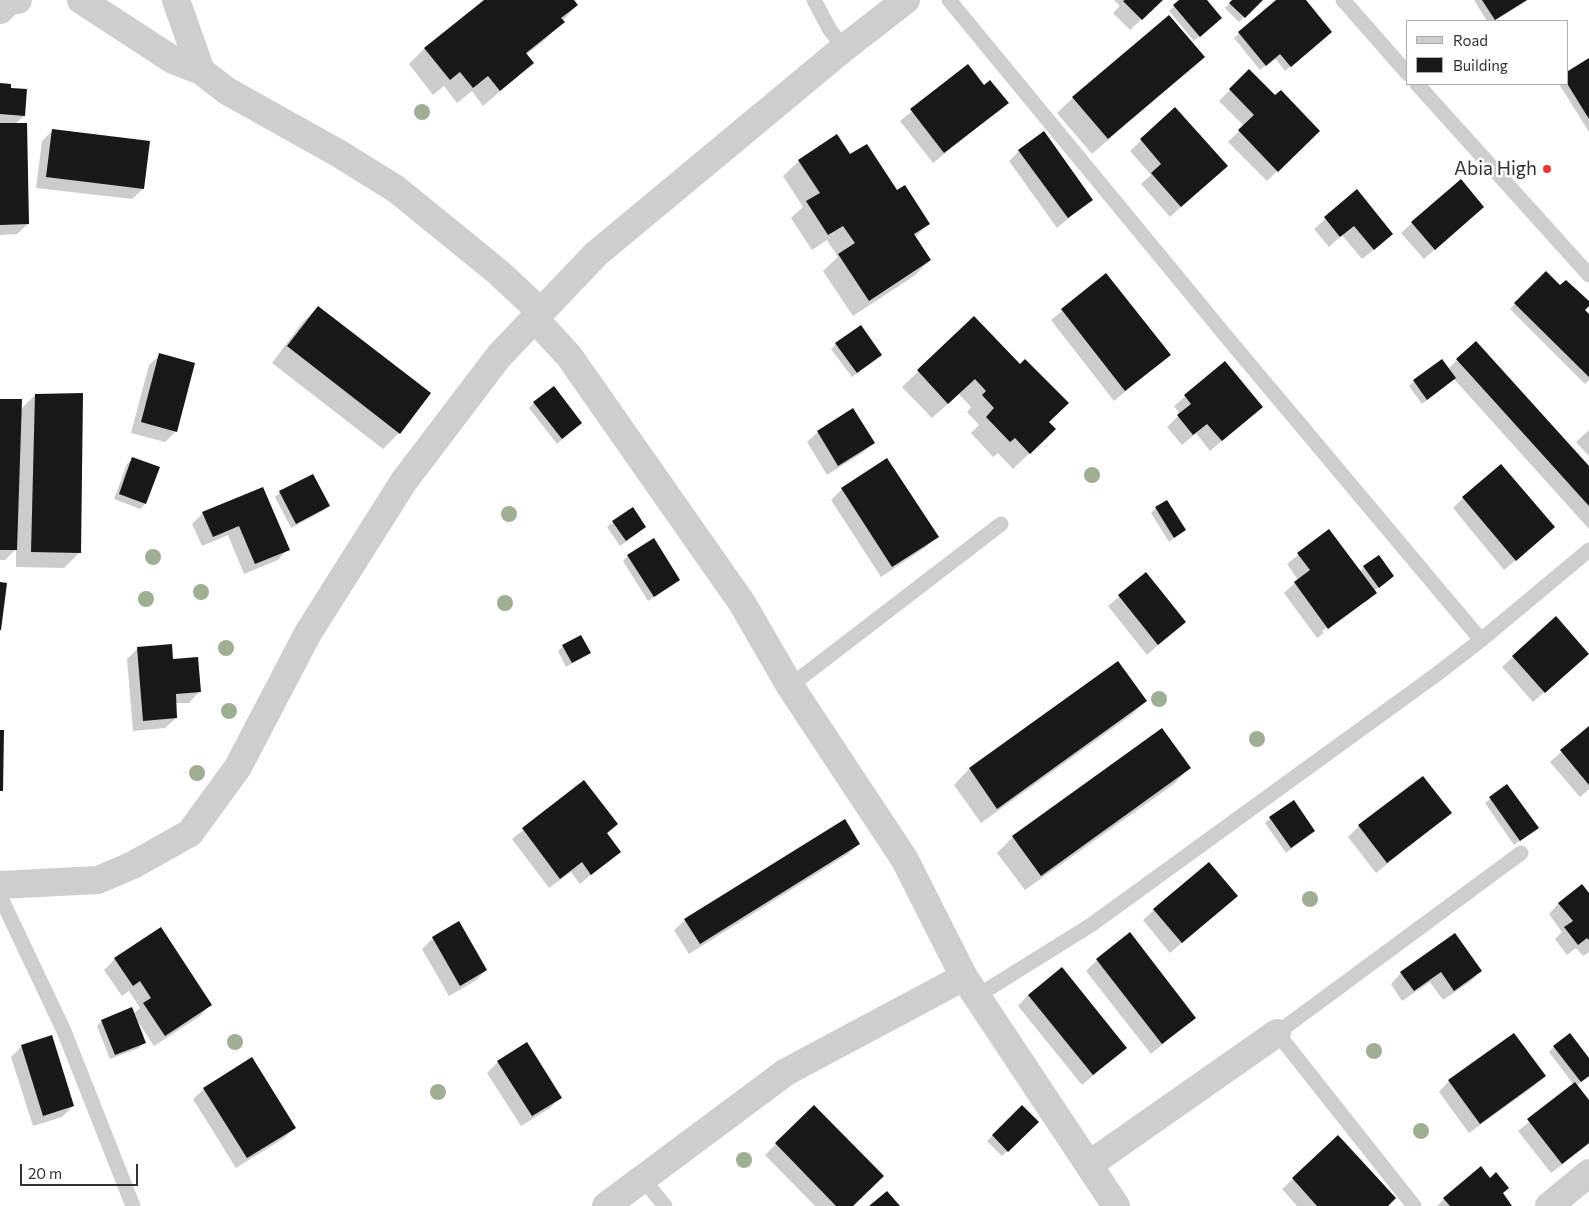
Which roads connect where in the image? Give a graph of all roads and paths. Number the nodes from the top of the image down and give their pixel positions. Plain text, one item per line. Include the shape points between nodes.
1 (18, 0) edge
2 (81, 0) edge
3 (176, 0) edge
4 (814, 0) edge
5 (906, 0) edge
6 (949, 0) edge
7 (1343, 0) edge
8 (0, 10) edge
9 (844, 48) junction
10 (201, 71) junction
11 (1406, 72) edge
12 (1418, 85) edge
13 (1589, 275) edge
14 (538, 315) junction
15 (1001, 524) dead end
16 (1589, 550) edge
17 (1481, 640) junction
18 (790, 686) junction
19 (1522, 853) dead end
20 (0, 885) edge
21 (0, 896) edge
22 (971, 986) junction
23 (1277, 1034) junction
24 (1090, 1164) junction
25 (1589, 1173) edge
26 (643, 1179) junction
27 (133, 1206) edge
28 (606, 1206) edge
29 (665, 1206) edge
30 (1116, 1206) edge
31 (1414, 1206) edge
32 (1549, 1206) edge

1 - 8 street via 9,1
2 - 10 street via 172,60
3 - 10 street
4 - 9 lane
5 - 9 street
6 - 17 lane
7 - 11 lane
9 - 14 street via 596,254
10 - 14 street via 227,90 396,189 498,272
12 - 13 lane
14 - 18 street via 736,595
14 - 20 street via 499,356 404,481 308,633 238,767 190,833 133,865 98,880
15 - 18 lane
16 - 17 lane
17 - 22 lane via 1091,925
18 - 22 street via 905,860
19 - 23 lane
21 - 27 lane via 64,1031
22 - 24 street
22 - 26 street via 786,1072
23 - 24 street
23 - 31 lane
24 - 30 street
25 - 32 street
26 - 28 street
26 - 29 lane

